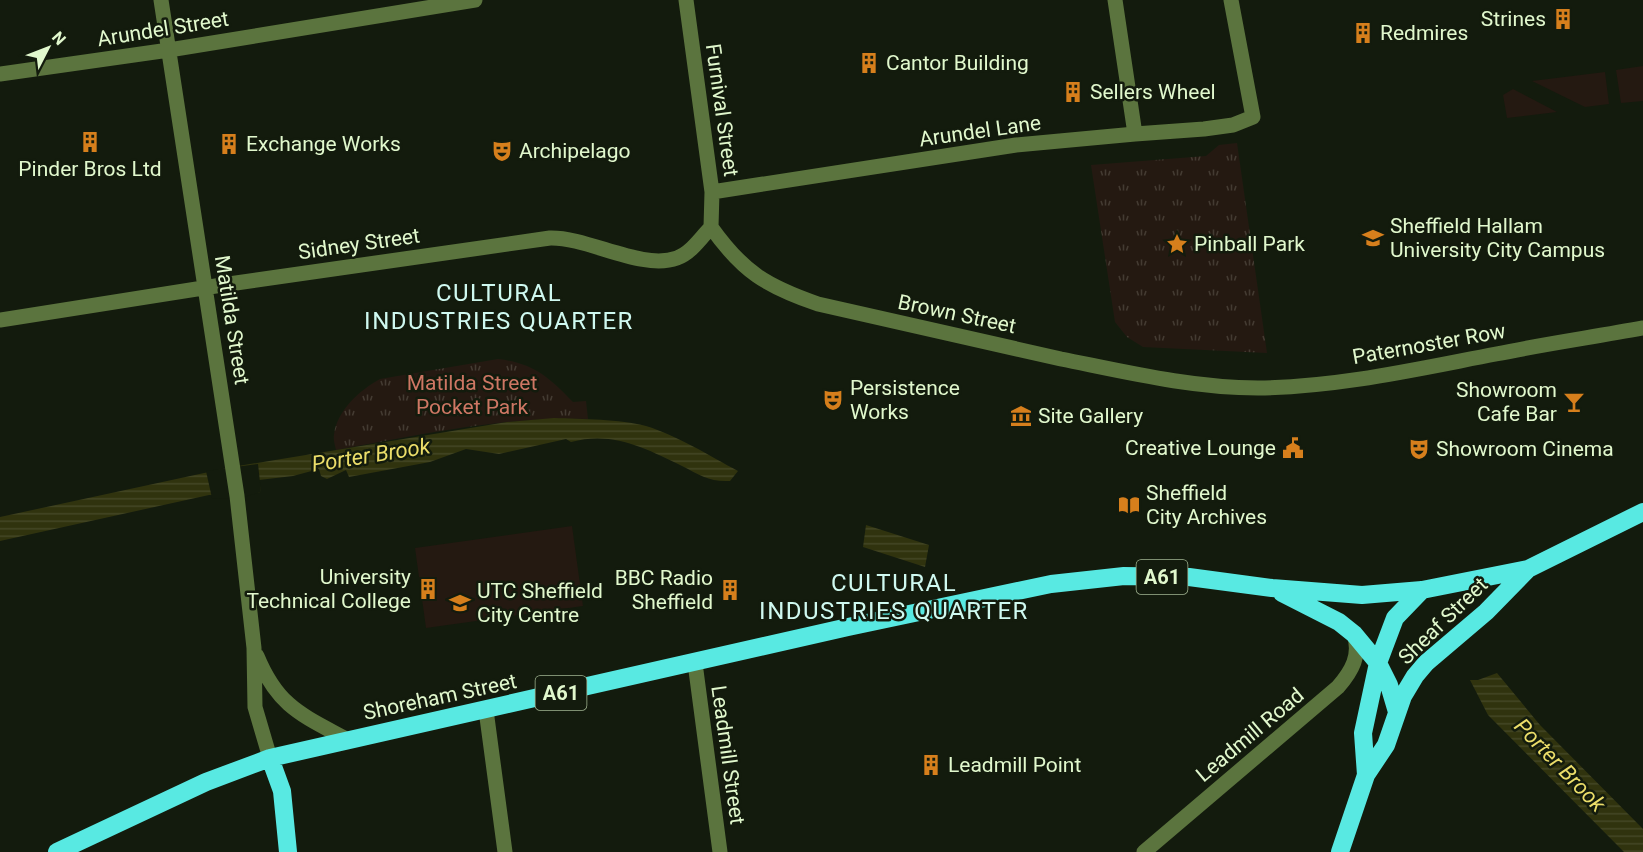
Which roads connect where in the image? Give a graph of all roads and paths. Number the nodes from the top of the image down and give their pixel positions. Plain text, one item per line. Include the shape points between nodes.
1 (161, 0) edge
2 (475, 0) edge
3 (686, 0) edge
4 (1115, 0) edge
5 (1232, 0) edge
6 (169, 50) junction
7 (0, 74) edge
8 (1135, 134) junction
9 (712, 192) junction
10 (711, 227) junction
11 (204, 288) junction
12 (0, 320) edge
13 (1643, 328) edge
14 (1222, 386) joint
15 (1643, 512) edge
16 (1528, 568) junction
17 (1272, 588) junction
18 (1422, 590) junction
19 (1354, 634) junction
20 (254, 648) junction
21 (695, 663) junction
22 (1378, 663) junction
23 (486, 710) junction
24 (1397, 712) junction
25 (348, 740) junction
26 (270, 758) junction
27 (1366, 775) junction
28 (65, 850) edge
29 (288, 852) edge
30 (505, 852) edge
31 (720, 852) edge
32 (1144, 852) edge
33 (1340, 852) edge

1 - 6 street, Matilda Street
2 - 6 street, Arundel Street
3 - 9 street, Furnival Street
4 - 8 street
5 - 8 street, Arundel Lane via 1253,117 1233,125
6 - 7 street, Arundel Street
6 - 11 street, Matilda Street
8 - 9 street, Arundel Lane via 1016,145
9 - 10 street, Furnival Street
10 - 11 street, Sidney Street via 689,252 660,261 550,238
10 - 14 street, Brown Street via 752,273 787,293 818,304 1101,367
11 - 12 street, Sidney Street
11 - 20 street, Matilda Street via 237,501
13 - 14 street, Paternoster Row via 1377,377 1301,386
15 - 16 highway, Sheaf Street / A61
16 - 18 highway, Sheaf Street / A61
16 - 24 highway, Sheaf Street / A61 via 1486,612 1426,663
17 - 18 highway, Shoreham Street / A61 via 1362,595
17 - 19 highway, Shoreham Street / A61 via 1340,622
17 - 21 highway, Shoreham Street / A61 via 1189,577 1134,576 1051,584
18 - 22 highway, A61 via 1395,618
19 - 22 highway, Shoreham Street / A61
19 - 32 street, Leadmill Road via 1354,663 1338,687
20 - 25 street, Matilda Street via 279,696
20 - 26 street, Matilda Street via 255,707
21 - 23 highway, Shoreham Street / A61
21 - 31 street, Leadmill Street
22 - 24 highway, A61
22 - 27 highway, A61 via 1363,733
23 - 25 highway, Shoreham Street / A61
23 - 30 street
24 - 27 highway, A61 via 1386,745
25 - 26 highway, Shoreham Street / A61
26 - 28 highway, Shoreham Street / A61 via 206,782
26 - 29 highway, Matilda Street via 282,791
27 - 33 highway, A61

